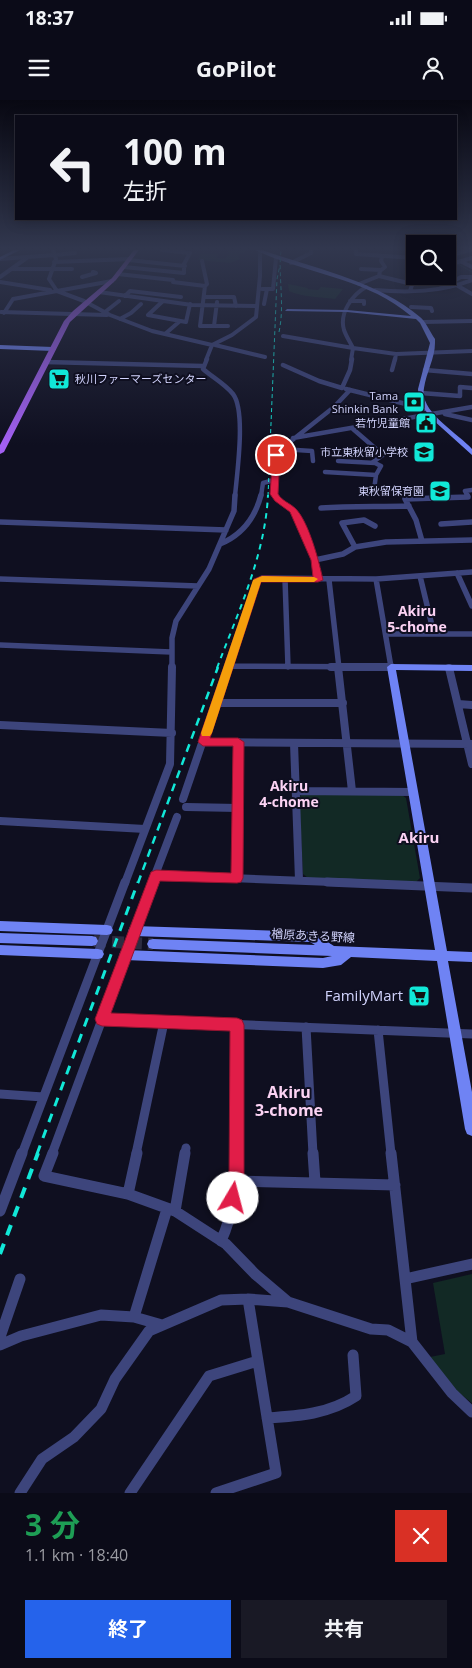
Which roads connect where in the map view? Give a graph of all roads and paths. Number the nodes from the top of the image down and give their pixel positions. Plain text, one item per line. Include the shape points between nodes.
1 (71, 315) edge
2 (110, 315) edge
3 (127, 315) edge
4 (148, 315) edge
5 (188, 315) edge
6 (202, 315) edge
7 (215, 315) edge
8 (255, 315) edge
9 (344, 315) edge
10 (402, 315) edge
11 (416, 316) joint
12 (120, 319) junction
13 (180, 321) junction
14 (472, 321) edge
15 (423, 322) junction
16 (214, 326) junction
17 (228, 326) dead end
18 (165, 334) junction
19 (283, 336) dead end
20 (213, 345) junction
21 (0, 347) edge
22 (353, 348) junction
23 (53, 349) junction
24 (472, 352) edge
25 (396, 354) junction
26 (430, 354) junction
27 (265, 357) dead end
28 (46, 362) junction
29 (283, 365) dead end
30 (203, 366) junction
31 (392, 370) dead end
32 (425, 370) junction
33 (472, 374) edge
34 (342, 388) junction
35 (472, 388) edge
36 (350, 390) junction
37 (420, 393) junction
38 (472, 407) edge
39 (426, 409) junction
40 (440, 412) junction
41 (432, 415) junction
42 (472, 420) edge
43 (353, 429) junction
44 (293, 438) junction
45 (281, 449) junction
46 (0, 452) edge
47 (472, 453) edge
48 (313, 461) dead end
49 (338, 461) dead end
50 (375, 463) junction
51 (325, 472) dead end
52 (376, 475) junction
53 (274, 480) junction
54 (374, 490) dead end
55 (472, 490) edge
56 (409, 506) junction
57 (321, 508) dead end
58 (0, 522) edge
59 (472, 522) edge
60 (442, 524) dead end
61 (375, 526) dead end
62 (226, 530) junction
63 (472, 540) edge
64 (422, 541) junction
65 (220, 544) junction
66 (355, 547) junction
67 (315, 560) junction
68 (472, 572) edge
69 (457, 573) junction
70 (420, 576) junction
71 (0, 579) edge
72 (285, 579) junction
73 (376, 579) junction
74 (318, 580) junction
75 (329, 580) junction
76 (198, 586) junction
77 (472, 606) edge
78 (386, 634) junction
79 (434, 634) junction
80 (472, 634) edge
81 (0, 645) edge
82 (172, 652) junction
83 (227, 666) junction
84 (288, 667) junction
85 (339, 667) junction
86 (392, 667) junction
87 (449, 668) junction
88 (472, 668) edge
89 (216, 703) junction
90 (343, 704) junction
91 (458, 704) junction
92 (472, 704) edge
93 (0, 725) edge
94 (172, 733) junction
95 (203, 742) junction
96 (238, 742) junction
97 (294, 743) junction
98 (347, 743) junction
99 (405, 743) junction
100 (470, 744) edge
101 (472, 764) edge
102 (296, 791) junction
103 (352, 791) junction
104 (413, 792) junction
105 (238, 808) junction
106 (177, 817) dead end
107 (0, 821) edge
108 (145, 829) junction
109 (156, 876) junction
110 (237, 878) junction
111 (299, 880) junction
112 (430, 886) junction
113 (472, 888) edge
114 (0, 926) edge
115 (107, 930) junction
116 (134, 930) junction
117 (0, 938) edge
118 (92, 941) tunnel mouth
119 (153, 944) tunnel mouth
120 (0, 950) edge
121 (332, 950) junction
122 (349, 952) junction
123 (98, 954) junction
124 (125, 954) junction
125 (442, 956) junction
126 (472, 957) edge
127 (102, 1019) junction
128 (164, 1022) junction
129 (237, 1025) junction
130 (306, 1028) junction
131 (378, 1030) junction
132 (455, 1034) junction
133 (472, 1034) edge
134 (0, 1094) edge
135 (44, 1097) junction
136 (472, 1129) edge
137 (186, 1148) dead end
138 (236, 1181) junction
139 (315, 1182) junction
140 (395, 1185) junction
141 (128, 1194) junction
142 (171, 1210) junction
143 (0, 1211) edge
144 (221, 1240) junction
145 (472, 1264) edge
146 (20, 1279) dead end
147 (405, 1279) junction
148 (248, 1299) junction
149 (288, 1302) junction
150 (134, 1317) junction
151 (162, 1325) junction
152 (0, 1338) edge
153 (412, 1342) junction
154 (0, 1345) edge
155 (352, 1355) dead end
156 (258, 1361) junction
157 (472, 1412) edge
158 (267, 1418) junction
159 (20, 1493) edge
160 (130, 1493) edge
161 (216, 1493) edge

1 - 23 main road
2 - 12 street
3 - 12 street
4 - 13 street
5 - 13 street via 186,322
6 - 16 street via 200,326
7 - 16 street
8 - 20 street
9 - 22 street via 344,329
10 - 11 main road
11 - 15 main road
12 - 18 street
13 - 18 street
14 - 15 street
15 - 26 main road via 432,339
16 - 17 street
18 - 20 street
19 - 22 street
20 - 27 street
20 - 30 street
21 - 23 main road
22 - 25 street
22 - 34 street via 350,370
23 - 28 main road
24 - 26 street
25 - 26 street
25 - 31 street
26 - 32 main road
28 - 30 street
28 - 46 main road
29 - 34 street
30 - 62 street via 206,373 232,394 238,407 240,424 234,512
32 - 33 street
32 - 37 main road
34 - 36 street
35 - 37 street via 460,387 460,396
36 - 39 street
36 - 44 street via 332,410
37 - 39 main road
38 - 40 street
39 - 41 main road
40 - 41 street
40 - 42 street
41 - 43 street
41 - 47 main road
43 - 44 street
43 - 50 street via 383,455
44 - 45 street
45 - 48 street via 312,451
45 - 53 street via 276,455
49 - 50 street
50 - 52 street via 382,466
51 - 52 street
52 - 54 street
53 - 65 street via 263,483 262,496 239,534 230,542
53 - 67 street via 274,494 293,510
55 - 56 street via 464,491 468,497 405,499
56 - 57 street via 370,507 361,504
56 - 64 street
58 - 62 street
59 - 60 street
61 - 66 street via 364,520 342,523
62 - 65 street
63 - 64 street
64 - 66 street
65 - 76 street
66 - 67 street via 343,554
67 - 74 street
68 - 69 street
69 - 70 street
69 - 77 street
70 - 73 street
70 - 79 street
71 - 76 street
72 - 74 street
72 - 83 street via 258,580
72 - 84 street
73 - 75 street
73 - 78 street
74 - 75 street
75 - 85 street
76 - 82 street via 174,627
78 - 79 street
78 - 86 street
79 - 80 street
81 - 82 street
82 - 94 street
83 - 84 street
83 - 89 street
84 - 85 street
85 - 86 street
85 - 90 street
86 - 87 main road
86 - 99 main road
87 - 88 main road
87 - 91 street
89 - 90 street
89 - 95 street
90 - 98 street
91 - 92 street
91 - 100 street
93 - 94 street
94 - 108 street via 170,764
95 - 96 street
95 - 105 street via 184,803
96 - 97 street
96 - 105 street
97 - 98 street
97 - 102 street
98 - 99 street
98 - 103 street
99 - 100 street
99 - 104 main road
100 - 101 street
102 - 103 street
102 - 111 street
103 - 104 street
104 - 112 main road
105 - 110 street
106 - 109 street
107 - 108 street
108 - 115 street
109 - 110 street
109 - 116 street
110 - 111 street
111 - 112 street
112 - 113 street
112 - 125 main road
114 - 115 main road
115 - 123 street
116 - 121 main road via 312,937
116 - 124 street
117 - 118 main road
119 - 121 main road, 楢原あきる野線
120 - 123 main road
121 - 122 main road, 楢原あきる野線
122 - 124 main road via 337,961 323,963
122 - 125 main road, 楢原あきる野線
123 - 135 street
124 - 127 street
125 - 126 main road, 楢原あきる野線
125 - 132 main road
127 - 128 street
127 - 141 street via 44,1176
128 - 129 street
128 - 141 street
129 - 130 street
129 - 138 street
130 - 131 street
130 - 139 street
131 - 132 street
131 - 140 street
132 - 133 street
132 - 136 main road
134 - 135 street
135 - 143 street
137 - 142 street
138 - 139 street
138 - 144 street via 226,1233
139 - 140 street
140 - 147 street
141 - 142 street
142 - 144 street
142 - 150 street
144 - 149 street
145 - 147 street
146 - 152 street
147 - 153 street
148 - 149 street
148 - 151 street via 221,1300
148 - 156 street
149 - 153 street via 362,1326 388,1330
150 - 151 street
150 - 154 street via 101,1315 21,1336
151 - 159 street via 149,1331 115,1379 101,1409 74,1438 42,1459
153 - 157 street via 452,1393
155 - 158 street via 356,1396 351,1400 306,1416
156 - 158 street
156 - 160 street via 209,1376
158 - 161 street via 276,1473

